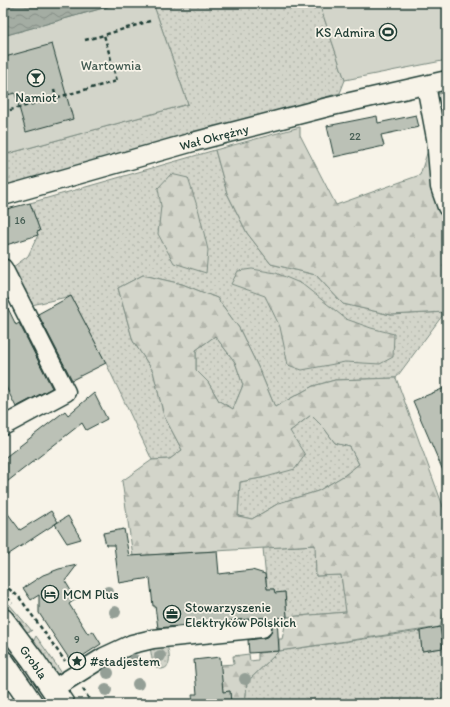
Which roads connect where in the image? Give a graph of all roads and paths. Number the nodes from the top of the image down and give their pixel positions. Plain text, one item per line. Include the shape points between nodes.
1 (150, 21) dead end
2 (104, 35) junction
3 (85, 40) dead end
4 (447, 80) edge
5 (426, 85) junction
6 (54, 90) dead end
7 (29, 98) dead end
8 (56, 98) junction
9 (31, 105) junction
10 (3, 112) edge
11 (3, 196) edge
12 (447, 207) edge
13 (3, 268) edge
14 (3, 426) edge
15 (3, 584) edge
16 (3, 620) edge
17 (262, 628) dead end
18 (3, 662) edge
19 (75, 676) junction
20 (58, 696) edge
21 (32, 704) edge
22 (92, 704) edge

1 - 2 path
2 - 3 path
2 - 8 path via 117,81
4 - 5 street, Wał Okrężny
5 - 11 street, Wał Okrężny via 208,138
5 - 12 street via 436,138 440,187
6 - 8 path
7 - 9 path
8 - 9 path
9 - 10 path
13 - 14 street via 66,392
15 - 19 path via 19,597
16 - 20 main road, Grobla
17 - 19 street via 142,641 104,658
18 - 21 main road, Grobla
19 - 20 street
19 - 22 path

